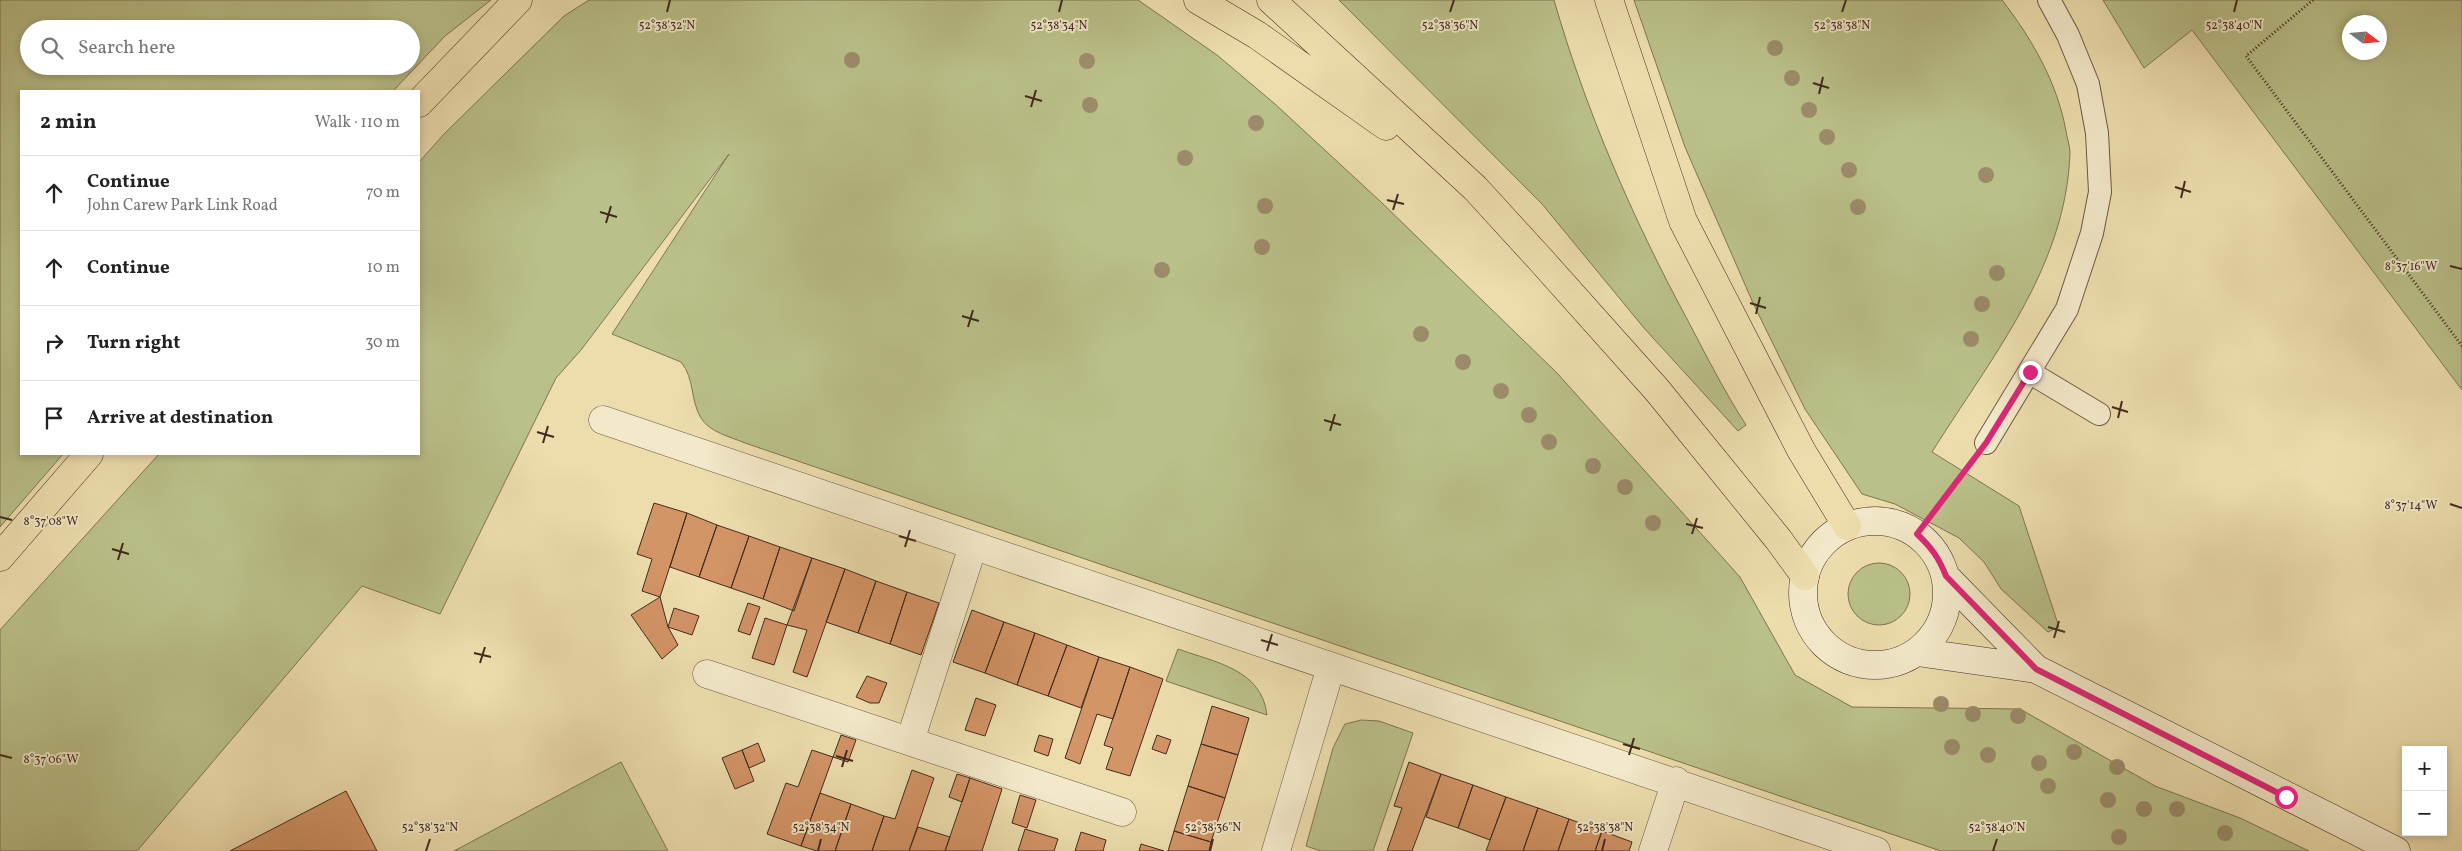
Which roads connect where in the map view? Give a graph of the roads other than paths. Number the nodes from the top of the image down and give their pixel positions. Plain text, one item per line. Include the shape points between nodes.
1 (518, 0) edge
2 (1198, 0) edge
3 (1271, 0) edge
4 (1609, 0) edge
5 (2049, 0) edge
6 (420, 102) edge
7 (1475, 188) junction
8 (2030, 372) junction
9 (2098, 414) dead end
10 (603, 420) dead end
11 (1986, 443) road end
12 (88, 455) edge
13 (1847, 526) junction
14 (973, 546) junction
15 (0, 557) edge
16 (1804, 576) junction
17 (1946, 576) junction
18 (1917, 652) junction
19 (1331, 667) junction
20 (2036, 669) junction
21 (707, 674) dead end
22 (910, 742) junction
23 (1676, 782) junction
24 (1122, 812) dead end
25 (1276, 851) edge
26 (1653, 851) edge
27 (1876, 851) edge
28 (2396, 851) edge

1 - 6 highway
2 - 7 highway via 1257,34
3 - 7 highway
4 - 13 highway via 1683,221 1801,450
5 - 8 lane via 2088,84 2097,133 2100,192 2092,233 2068,309
7 - 16 highway via 1657,390 1778,539
8 - 9 lane
8 - 11 lane
10 - 14 street
12 - 15 highway
13 - 16 street via 1820,546
13 - 17 street via 1871,521 1895,524 1917,534 1930,545
14 - 19 street
14 - 22 street
16 - 18 street via 1803,598 1808,619 1818,638 1835,653 1854,662 1876,665 1897,662
17 - 18 street via 1947,598 1943,619 1932,638
17 - 20 street
18 - 20 street
19 - 23 street
19 - 25 street
20 - 28 street
21 - 22 street
22 - 24 street
23 - 26 street
23 - 27 street

